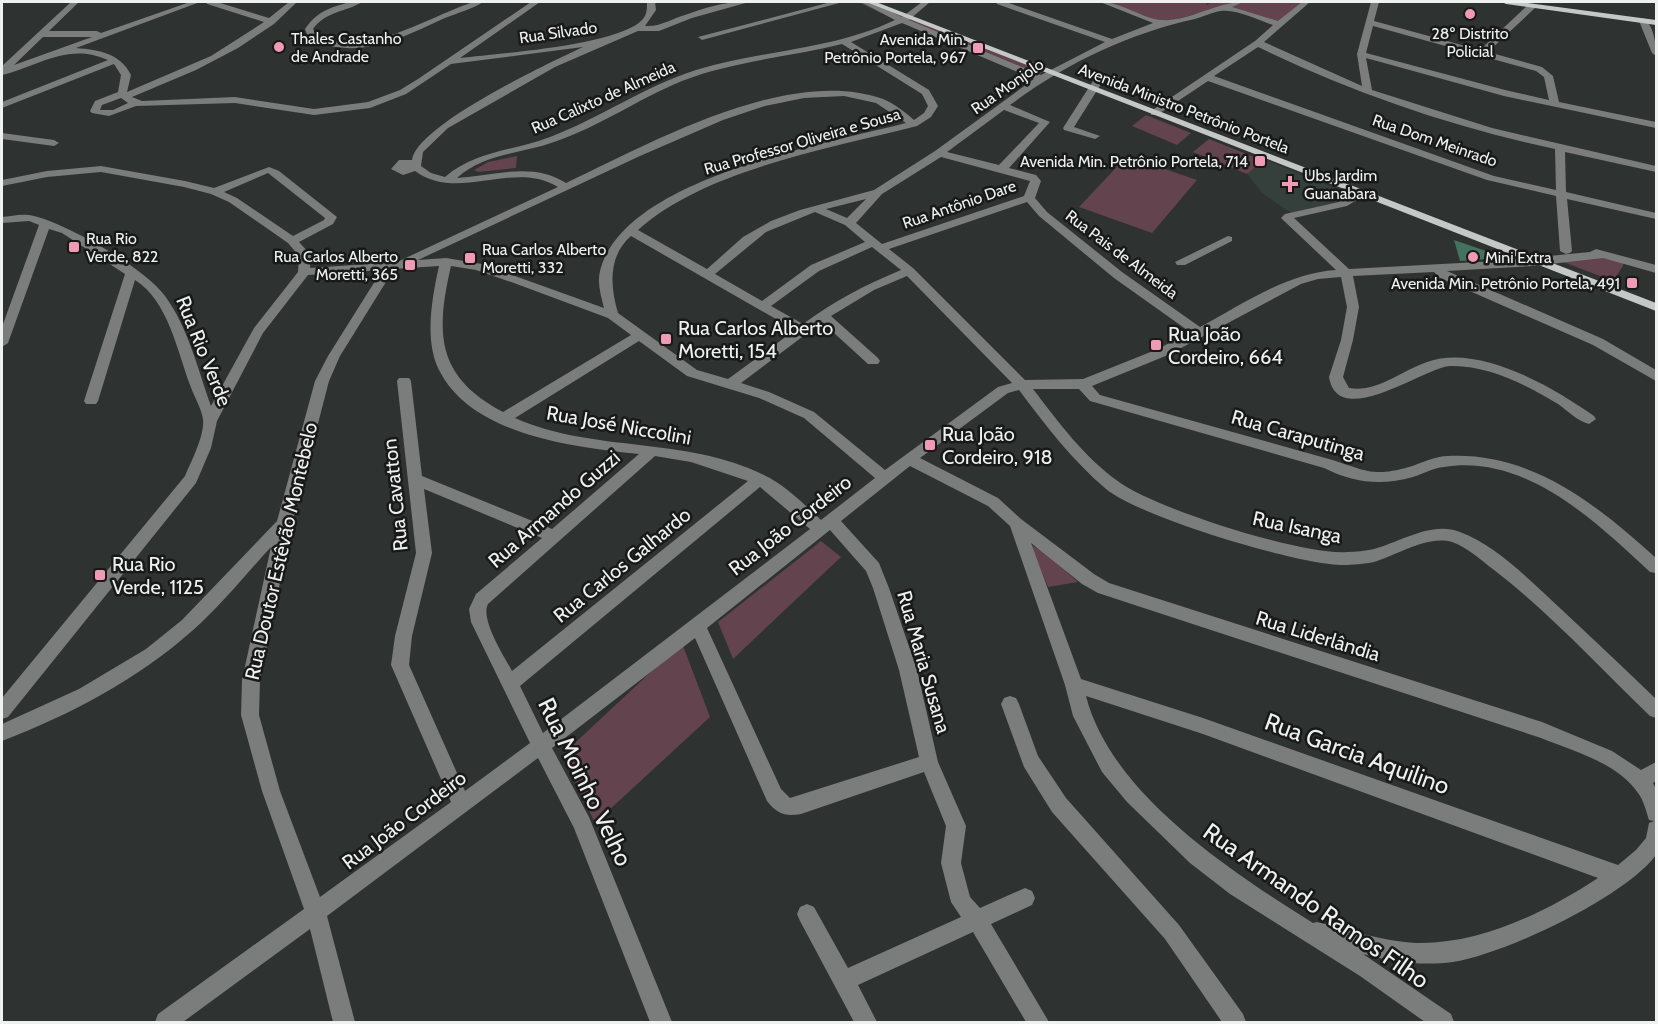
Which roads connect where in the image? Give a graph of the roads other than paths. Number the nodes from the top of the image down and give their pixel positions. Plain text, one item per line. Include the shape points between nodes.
1 (75, 2) edge
2 (196, 2) edge
3 (210, 2) edge
4 (293, 2) edge
5 (358, 2) edge
6 (479, 2) edge
7 (536, 2) edge
8 (651, 2) edge
9 (745, 2) edge
10 (839, 2) edge
11 (867, 2) edge
12 (891, 2) edge
13 (926, 2) edge
14 (1000, 2) edge
15 (1104, 2) edge
16 (1209, 2) edge
17 (1239, 2) edge
18 (1306, 2) edge
19 (1375, 2) edge
20 (1506, 2) edge
21 (1532, 6) junction
22 (1564, 6) edge
23 (1220, 8) junction
24 (1206, 12) junction
25 (908, 16) junction
26 (1643, 21) junction
27 (271, 22) junction
28 (1369, 22) junction
29 (1161, 23) junction
30 (1656, 23) edge
31 (1280, 25) junction
32 (636, 28) junction
33 (40, 34) junction
34 (103, 36) junction
35 (702, 37) dead end
36 (844, 41) junction
37 (601, 42) junction
38 (1112, 42) junction
39 (1258, 43) junction
40 (60, 51) junction
41 (1482, 53) junction
42 (1656, 53) edge
43 (1361, 54) junction
44 (116, 60) junction
45 (449, 62) junction
46 (1061, 67) junction
47 (2, 72) edge
48 (1046, 75) junction
49 (1207, 77) junction
50 (1094, 85) junction
51 (1368, 91) junction
52 (124, 95) junction
53 (134, 104) junction
54 (1555, 104) junction
55 (2, 105) edge
56 (1003, 106) junction
57 (1159, 109) junction
58 (913, 124) junction
59 (1656, 124) edge
60 (2, 136) edge
61 (1095, 136) dead end
62 (54, 143) dead end
63 (1560, 148) junction
64 (939, 153) junction
65 (1001, 170) junction
66 (1656, 170) edge
67 (447, 181) junction
68 (2, 183) edge
69 (566, 188) junction
70 (215, 192) junction
71 (878, 192) junction
72 (1361, 193) junction
73 (1560, 194) junction
74 (1029, 198) junction
75 (817, 209) junction
76 (1656, 216) edge
77 (2, 220) edge
78 (45, 223) junction
79 (849, 223) junction
80 (630, 230) junction
81 (1228, 239) dead end
82 (292, 241) junction
83 (878, 245) junction
84 (1562, 256) junction
85 (1536, 260) junction
86 (446, 262) junction
87 (1182, 262) dead end
88 (396, 265) junction
89 (1437, 269) junction
90 (1656, 269) edge
91 (909, 271) junction
92 (132, 272) junction
93 (304, 272) junction
94 (1346, 273) junction
95 (707, 274) junction
96 (1656, 296) edge
97 (763, 306) junction
98 (1656, 307) edge
99 (612, 315) junction
100 (822, 315) junction
101 (804, 330) junction
102 (1200, 333) junction
103 (640, 335) junction
104 (2, 343) edge
105 (873, 361) dead end
106 (1656, 376) edge
107 (404, 381) dead end
108 (195, 382) junction
109 (230, 383) junction
110 (731, 384) junction
111 (1083, 384) junction
112 (1022, 385) junction
113 (91, 402) dead end
114 (504, 418) junction
115 (1589, 418) dead end
116 (210, 421) junction
117 (653, 450) junction
118 (909, 459) junction
119 (885, 478) junction
120 (760, 479) junction
121 (417, 480) junction
122 (1016, 523) junction
123 (284, 524) junction
124 (827, 526) junction
125 (553, 536) junction
126 (1656, 567) edge
127 (482, 599) joint
128 (698, 626) junction
129 (509, 684) junction
130 (1074, 685) junction
131 (1010, 704) dead end
132 (1656, 710) edge
133 (2, 711) edge
134 (2, 733) edge
135 (540, 746) junction
136 (929, 762) junction
137 (1649, 776) edge
138 (462, 805) junction
139 (1656, 813) edge
140 (1656, 830) edge
141 (1621, 876) junction
142 (1025, 898) dead end
143 (316, 914) junction
144 (807, 914) dead end
145 (976, 919) junction
146 (1305, 929) junction
147 (845, 980) junction
148 (166, 1023) edge
149 (344, 1023) edge
150 (661, 1023) edge
151 (866, 1023) edge
152 (1038, 1023) edge
153 (1235, 1023) edge
154 (1443, 1023) edge

1 - 33 street
2 - 34 street
3 - 27 street
4 - 27 street
5 - 6 street via 318,18 309,29 312,37 333,46 367,45
7 - 45 street
8 - 32 street via 651,14
9 - 32 street, Rua Silvado via 656,29
10 - 35 street
11 - 25 main road, Avenida Ministro Petrônio Portela
12 - 25 main road, Avenida Ministro Petrônio Portela
13 - 25 street, Rua Calixto de Almeida
14 - 38 street
15 - 29 street
16 - 24 street
17 - 23 street, Rua Monjolo
18 - 31 street
19 - 28 street
20 - 21 main road
21 - 22 main road
21 - 41 street
22 - 26 main road
23 - 24 street, Rua Monjolo
23 - 31 street
24 - 29 street, Rua Monjolo
25 - 36 street, Rua Calixto de Almeida
25 - 46 main road, Avenida Ministro Petrônio Portela
25 - 48 main road, Avenida Ministro Petrônio Portela
26 - 30 main road
26 - 42 street
27 - 52 street via 206,64
28 - 41 street
28 - 43 street
29 - 38 street, Rua Monjolo
31 - 39 street
32 - 37 street, Rua Silvado
33 - 34 street
33 - 47 street
34 - 40 street
36 - 58 street, Rua Professor Oliveira e Sousa via 926,92 933,106 924,119
36 - 67 street, Rua Calixto de Almeida via 698,72 555,138 468,163
37 - 45 street, Rua Silvado
37 - 67 street via 444,126 424,144 416,165 427,175
38 - 46 street, Rua Monjolo
39 - 49 street
39 - 51 street
40 - 44 street via 92,52
40 - 47 street
41 - 54 street via 1543,71
43 - 51 street
43 - 54 street
44 - 52 street via 126,75
44 - 55 street
45 - 53 street via 403,92 356,108 314,112 235,100
46 - 48 street, Rua Monjolo
46 - 50 main road, Avenida Ministro Petrônio Portela
48 - 50 main road, Avenida Ministro Petrônio Portela
48 - 56 street, Rua Monjolo
49 - 57 street
49 - 73 street, Rua Dom Meinrado via 1491,178
50 - 57 main road, Avenida Ministro Petrônio Portela
50 - 61 street via 1068,128
51 - 63 street
52 - 53 street
52 - 53 street via 98,104 94,111 114,112
54 - 59 street
56 - 64 street, Rua Monjolo
56 - 65 street via 1045,122
57 - 72 main road, Avenida Ministro Petrônio Portela
57 - 85 main road, Avenida Ministro Petrônio Portela
58 - 69 street via 867,97 815,95 781,99 718,118
58 - 80 street, Rua Professor Oliveira e Sousa via 721,178 672,198
60 - 62 street
63 - 66 street
63 - 73 street
64 - 65 street
64 - 71 street, Rua Monjolo
65 - 74 street, Rua Antônio Dare via 1032,177 1036,181
67 - 69 street via 542,175
68 - 70 street via 101,169
69 - 88 street
70 - 82 street
70 - 82 street via 269,170 331,217
71 - 75 street
71 - 79 street, Rua Monjolo
72 - 85 main road, Avenida Ministro Petrônio Portela
72 - 94 street via 1344,204 1289,216 1289,221
73 - 76 street, Rua Dom Meinrado
73 - 84 street
74 - 83 street, Rua Antônio Dare
74 - 102 street, Rua Pais de Almeida via 1094,256
75 - 79 street, Rua Isanga
75 - 95 street via 764,229
77 - 78 street, Rua Rio Verde via 30,218
78 - 92 street, Rua Rio Verde via 66,231
78 - 104 street
79 - 83 street, Rua Isanga
80 - 95 street
80 - 99 street, Rua Professor Oliveira e Sousa via 616,246 606,270
81 - 87 street
82 - 93 street via 304,255
83 - 91 street, Rua Isanga
83 - 97 street, Rua Antônio Dare via 815,268
84 - 85 street, Rua João Cordeiro
84 - 90 street, Rua João Cordeiro via 1604,254
84 - 96 main road
85 - 89 street, Rua João Cordeiro
85 - 98 main road, Avenida Ministro Petrônio Portela
86 - 88 street
86 - 99 street via 478,267
86 - 114 street, Rua José Niccolini via 437,315 445,369 474,401
88 - 93 street
88 - 123 street, Rua Doutor Estêvão Montebelo via 334,356 322,381
89 - 94 street, Rua João Cordeiro
89 - 106 street via 1598,342
91 - 100 street via 862,291
91 - 112 street, Rua Isanga
92 - 108 street, Rua Rio Verde via 161,299
92 - 113 street
93 - 109 street via 258,331
94 - 102 street, Rua João Cordeiro via 1297,281
94 - 115 street via 1353,307 1336,377 1345,392 1362,395 1431,365 1469,363 1522,378
95 - 97 street
97 - 101 street
99 - 103 street
100 - 101 street
100 - 105 street
101 - 110 street
102 - 111 street, Rua João Cordeiro
103 - 110 street via 692,373
103 - 114 street
107 - 121 street, Rua Cavatton
108 - 109 street via 211,391 222,390
108 - 116 street, Rua Rio Verde
109 - 116 street
110 - 119 street via 809,415
111 - 112 street, Rua João Cordeiro
111 - 126 street, Rua Caraputinga via 1095,398 1329,465 1350,475 1393,476 1445,461 1490,463 1522,471 1570,495
112 - 118 street, Rua João Cordeiro via 1003,390
112 - 132 street, Rua Isanga via 1042,414 1097,474 1131,497 1186,519 1323,558 1372,556 1436,534 1468,543 1521,582
114 - 117 street, Rua José Niccolini via 545,435
116 - 133 street, Rua Rio Verde via 191,478
117 - 120 street, Rua José Niccolini via 709,461
117 - 125 street, Rua Armando Guzzi
118 - 119 street, Rua João Cordeiro
118 - 122 street via 986,498
119 - 124 street, Rua João Cordeiro
120 - 124 street, Rua José Niccolini
120 - 129 street, Rua Carlos Galhardo
121 - 125 street
121 - 138 street, Rua Cavatton via 424,553 400,644 400,665
122 - 130 street, Rua Armando Ramos Filho
122 - 137 street, Rua Liderlândia via 1104,588 1542,730
123 - 134 street via 188,624 152,654 85,695
123 - 143 street, Rua Doutor Estêvão Montebelo via 251,680 250,715 271,791
124 - 128 street, Rua João Cordeiro
124 - 136 street, Rua Maria Susana via 873,568 908,670
125 - 127 street, Rua Armando Guzzi
127 - 129 street, Rua Moinho Velho via 477,609 479,622
128 - 135 street, Rua João Cordeiro
128 - 136 street via 756,758 781,804 801,805
129 - 135 street, Rua Moinho Velho
130 - 141 street, Rua Garcia Aquilino via 1203,726
130 - 146 street, Rua Armando Ramos Filho via 1082,716 1108,766 1134,796 1197,856 1237,887
131 - 153 street via 1030,761 1059,805 1172,932
135 - 138 street, Rua João Cordeiro
135 - 150 street, Rua Moinho Velho via 582,824
136 - 145 street, Rua Maria Susana via 956,826 951,862 954,880 961,902
137 - 139 street
138 - 143 street, Rua João Cordeiro
140 - 141 street via 1654,843
141 - 146 street via 1508,934 1468,948 1428,954
142 - 145 street
143 - 148 street, Rua João Cordeiro
143 - 149 street, Rua Doutor Estêvão Montebelo
144 - 147 street
145 - 147 street
145 - 152 street
146 - 154 street, Rua Armando Ramos Filho
147 - 151 street

